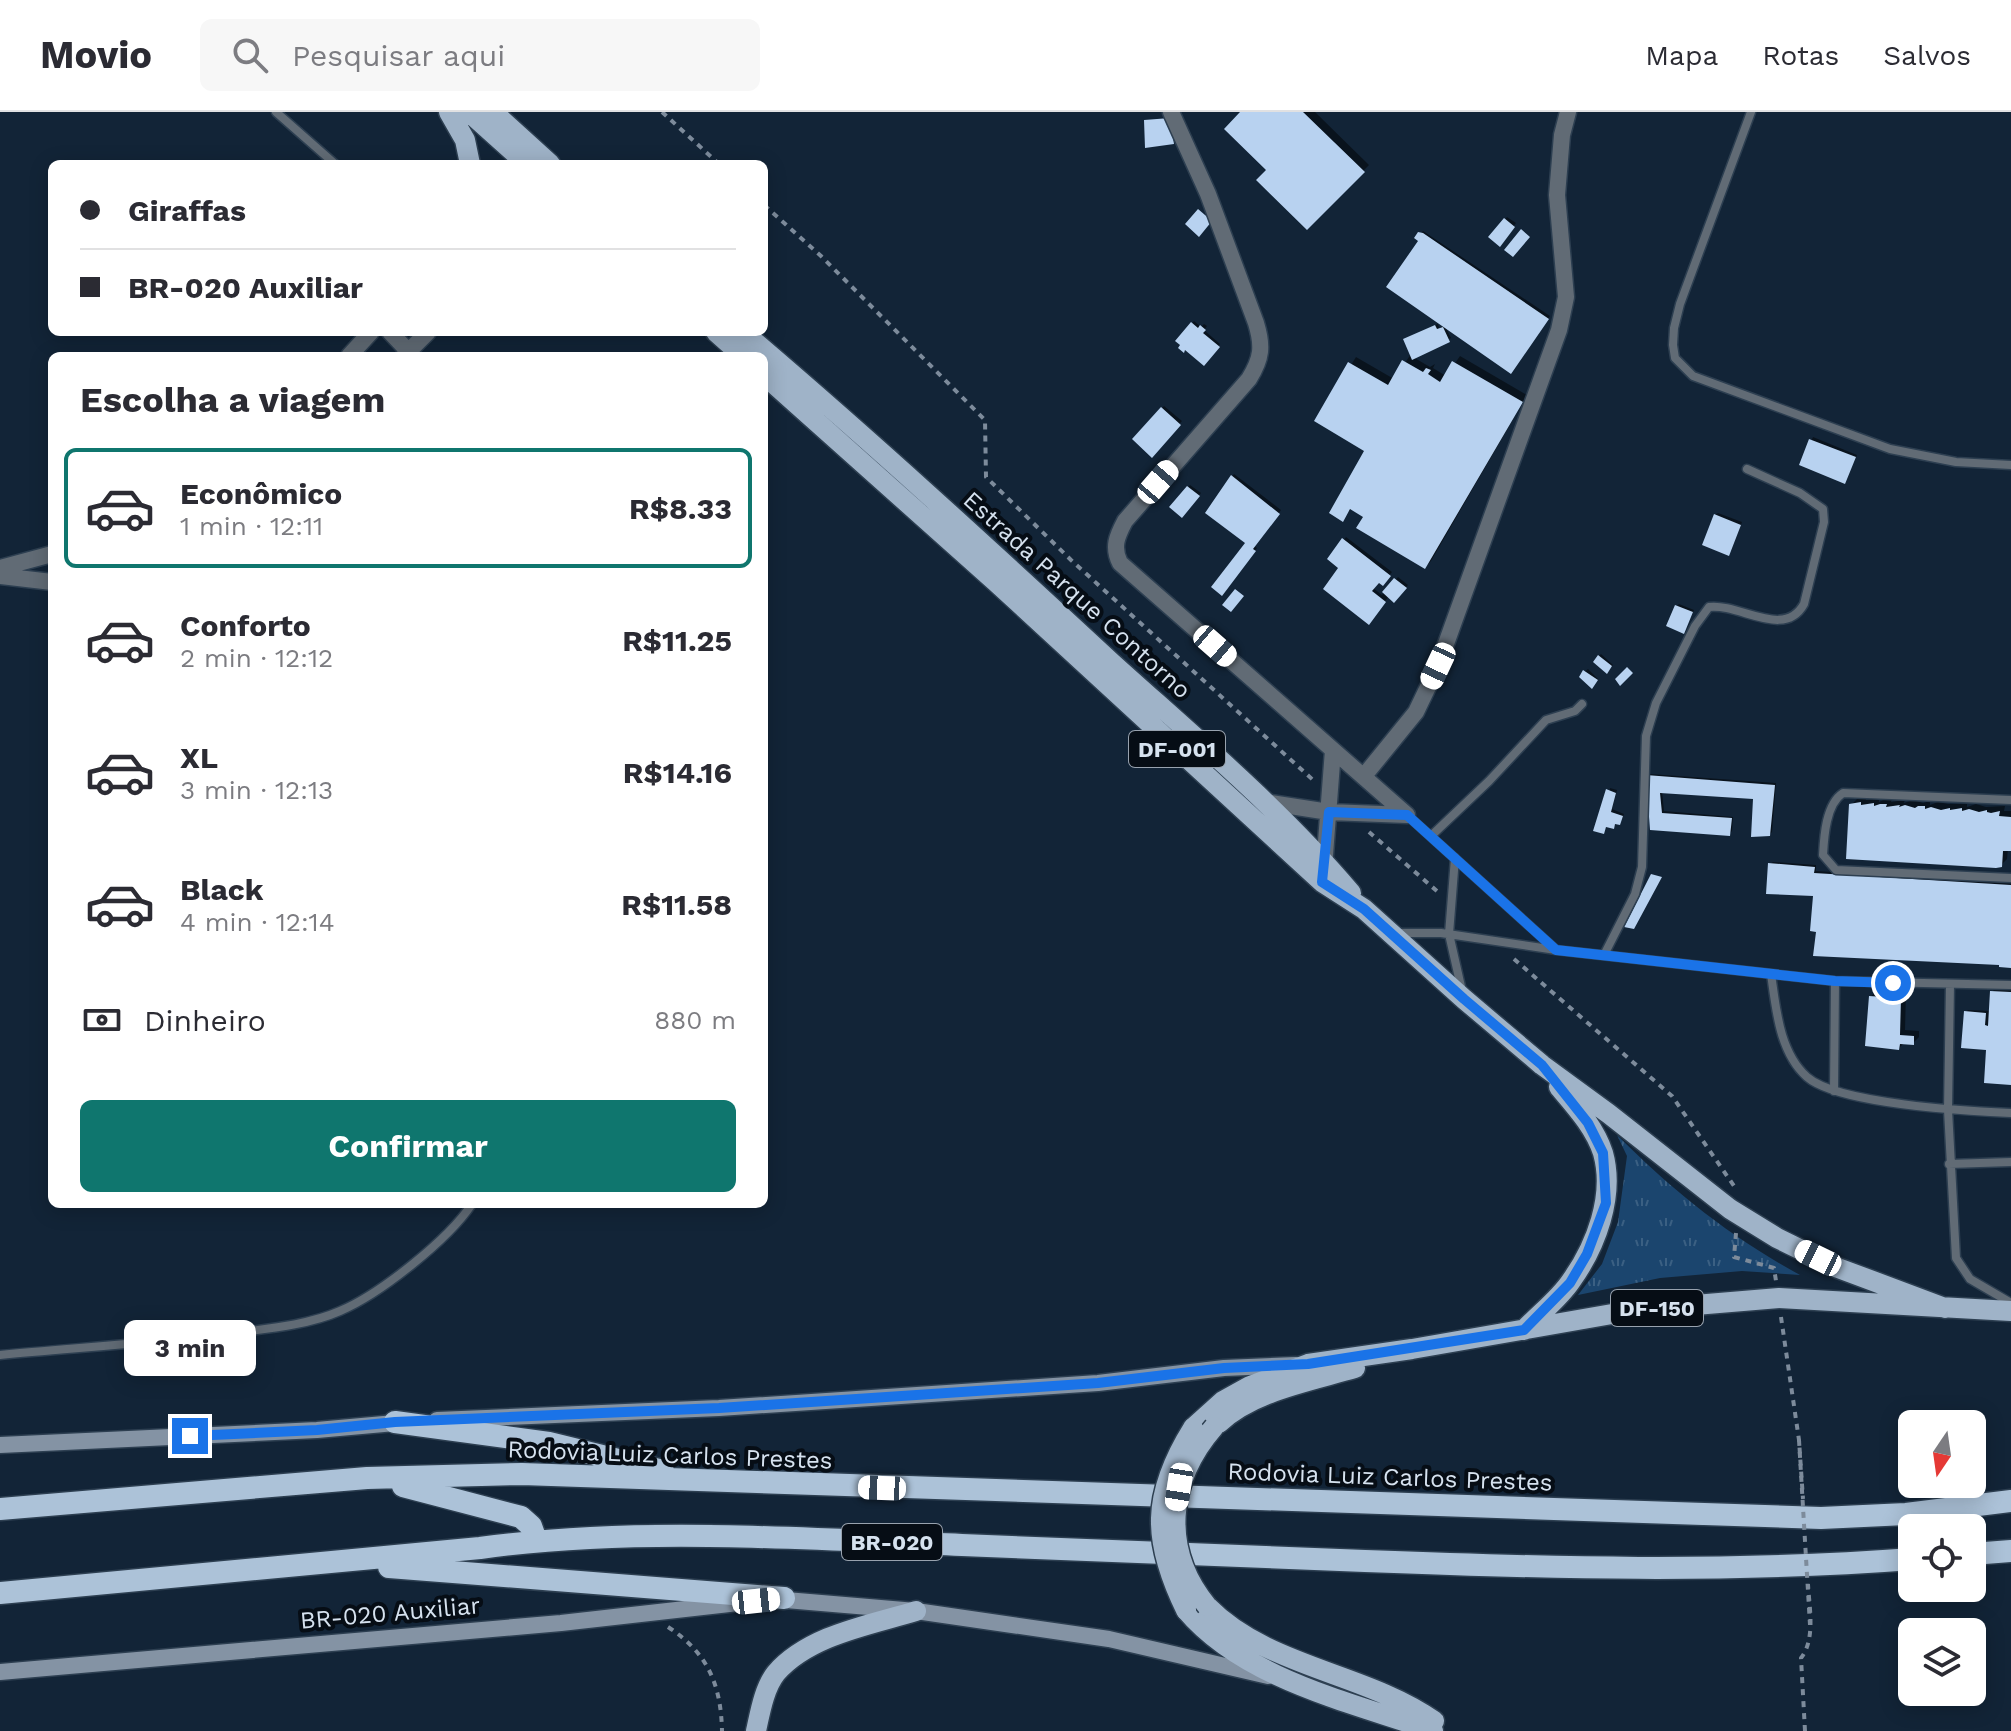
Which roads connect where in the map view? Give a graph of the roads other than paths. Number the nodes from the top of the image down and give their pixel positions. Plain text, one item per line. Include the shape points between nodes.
1 (276, 112) edge
2 (449, 112) edge
3 (469, 112) edge
4 (493, 112) edge
5 (1171, 112) edge
6 (1568, 112) edge
7 (1751, 112) edge
8 (515, 132) junction
9 (330, 160) edge
10 (469, 160) edge
11 (523, 160) edge
12 (532, 160) edge
13 (546, 160) edge
14 (367, 336) edge
15 (424, 336) edge
16 (720, 336) edge
17 (748, 336) edge
18 (353, 352) edge
19 (408, 352) edge
20 (738, 352) edge
21 (766, 352) edge
22 (768, 354) edge
23 (768, 379) edge
24 (2011, 465) edge
25 (1747, 469) dead end
26 (48, 555) edge
27 (0, 568) edge
28 (0, 576) edge
29 (48, 582) edge
30 (1582, 704) dead end
31 (1333, 750) junction
32 (1364, 776) junction
33 (2011, 800) edge
34 (1265, 802) junction
35 (1329, 812) junction
36 (1407, 815) junction
37 (1431, 836) junction
38 (1455, 858) junction
39 (1323, 872) junction
40 (2011, 878) edge
41 (1392, 933) junction
42 (1449, 934) junction
43 (1556, 950) junction
44 (1604, 955) junction
45 (1771, 974) junction
46 (1835, 981) junction
47 (1950, 985) junction
48 (2011, 985) edge
49 (1464, 999) junction
50 (1542, 1065) junction
51 (1834, 1091) junction
52 (1948, 1110) junction
53 (2011, 1113) edge
54 (2011, 1162) edge
55 (1949, 1164) junction
56 (469, 1208) edge
57 (2011, 1303) edge
58 (1945, 1308) junction
59 (2011, 1311) edge
60 (1524, 1330) junction
61 (1412, 1349) junction
62 (0, 1355) edge
63 (1308, 1364) junction
64 (395, 1422) junction
65 (1203, 1427) junction
66 (0, 1445) edge
67 (367, 1478) junction
68 (694, 1482) junction
69 (2011, 1501) edge
70 (0, 1509) edge
71 (536, 1540) junction
72 (2011, 1551) edge
73 (1986, 1553) edge
74 (1898, 1560) edge
75 (324, 1562) junction
76 (0, 1593) edge
77 (784, 1598) junction
78 (916, 1611) junction
79 (0, 1672) edge
80 (1303, 1685) junction
81 (1358, 1705) junction
82 (756, 1731) edge
83 (1396, 1731) edge
84 (1433, 1731) edge
85 (1446, 1731) edge

1 - 9 lane
2 - 10 main road
3 - 11 main road
4 - 8 main road
5 - 31 street via 1256,323 1261,354 1249,379 1125,521 1115,554
6 - 32 street via 1557,195 1566,297 1559,330 1438,666 1416,712
7 - 24 lane via 1680,304 1673,345 1681,367 1728,391 1890,449 1956,462
8 - 12 main road
8 - 13 main road
14 - 18 street
15 - 19 street
16 - 20 main road
17 - 21 main road, Estrada Parque Contorno / DF-001
22 - 34 main road, Estrada Parque Contorno / DF-001
23 - 39 main road, Estrada Parque Contorno / DF-001
25 - 44 lane via 1823,509 1804,604 1785,621 1709,607 1695,626 1656,703 1646,736 1642,867 1635,894
26 - 27 street
28 - 29 street
30 - 37 lane via 1546,720
31 - 32 street
31 - 35 street
32 - 36 street
33 - 40 lane via 1843,793 1830,813 1823,855 1836,870
34 - 35 street
34 - 39 main road, Estrada Parque Contorno / DF-001
35 - 36 street
35 - 39 street
36 - 37 lane
37 - 38 lane
38 - 42 lane
38 - 43 lane
39 - 41 main road, Estrada Parque Contorno / DF-001
41 - 42 lane
41 - 49 main road, Estrada Parque Contorno / DF-001
42 - 43 lane
42 - 49 lane
43 - 44 lane
44 - 45 lane
45 - 46 lane
45 - 51 lane via 1780,1030 1791,1055 1807,1077
46 - 47 lane
46 - 51 lane
47 - 48 lane
47 - 52 lane
49 - 50 main road, Estrada Parque Contorno / DF-001
50 - 58 main road, Estrada Parque Contorno / DF-001 via 1777,1238 1838,1268
50 - 60 main road, Estrada Parque Contorno / DF-001 via 1588,1123 1603,1153 1606,1203 1570,1283
51 - 52 lane
52 - 53 lane
52 - 55 lane
54 - 55 lane
55 - 57 lane via 1956,1258 1970,1279
56 - 62 lane via 384,1285 339,1311 277,1327
58 - 59 main road, DF-150
58 - 60 main road, DF-150 via 1779,1298 1635,1310
60 - 61 main road, DF-150
61 - 63 main road, DF-150
61 - 65 main road via 1261,1398
63 - 64 main road via 719,1408
63 - 65 main road, DF-150 via 1223,1401
64 - 66 main road
64 - 68 highway via 549,1443
65 - 80 main road, DF-150, bridge via 1178,1451 1162,1502 1160,1531 1170,1577 1186,1610 1204,1631 1259,1666
65 - 85 main road, bridge via 1175,1511 1181,1564 1195,1591 1218,1617 1250,1638 1399,1702
67 - 68 highway, Rodovia Luiz Carlos Prestes / BR-020 via 522,1474
67 - 70 highway, Rodovia Luiz Carlos Prestes / BR-020
67 - 71 highway via 513,1514 531,1526
68 - 69 highway, Rodovia Luiz Carlos Prestes / BR-020 via 1821,1518
71 - 74 highway, BR-020 via 695,1535 1499,1566 1668,1568
71 - 75 highway, BR-020
72 - 73 highway
75 - 76 highway, BR-020
75 - 77 highway
77 - 78 main road, BR-020 Auxiliar
77 - 79 main road, BR-020 Auxiliar
78 - 80 main road, BR-020 Auxiliar via 1109,1639
78 - 82 main road via 799,1652 774,1675
80 - 81 main road, DF-150
81 - 83 main road, DF-150
81 - 84 main road, DF-150

